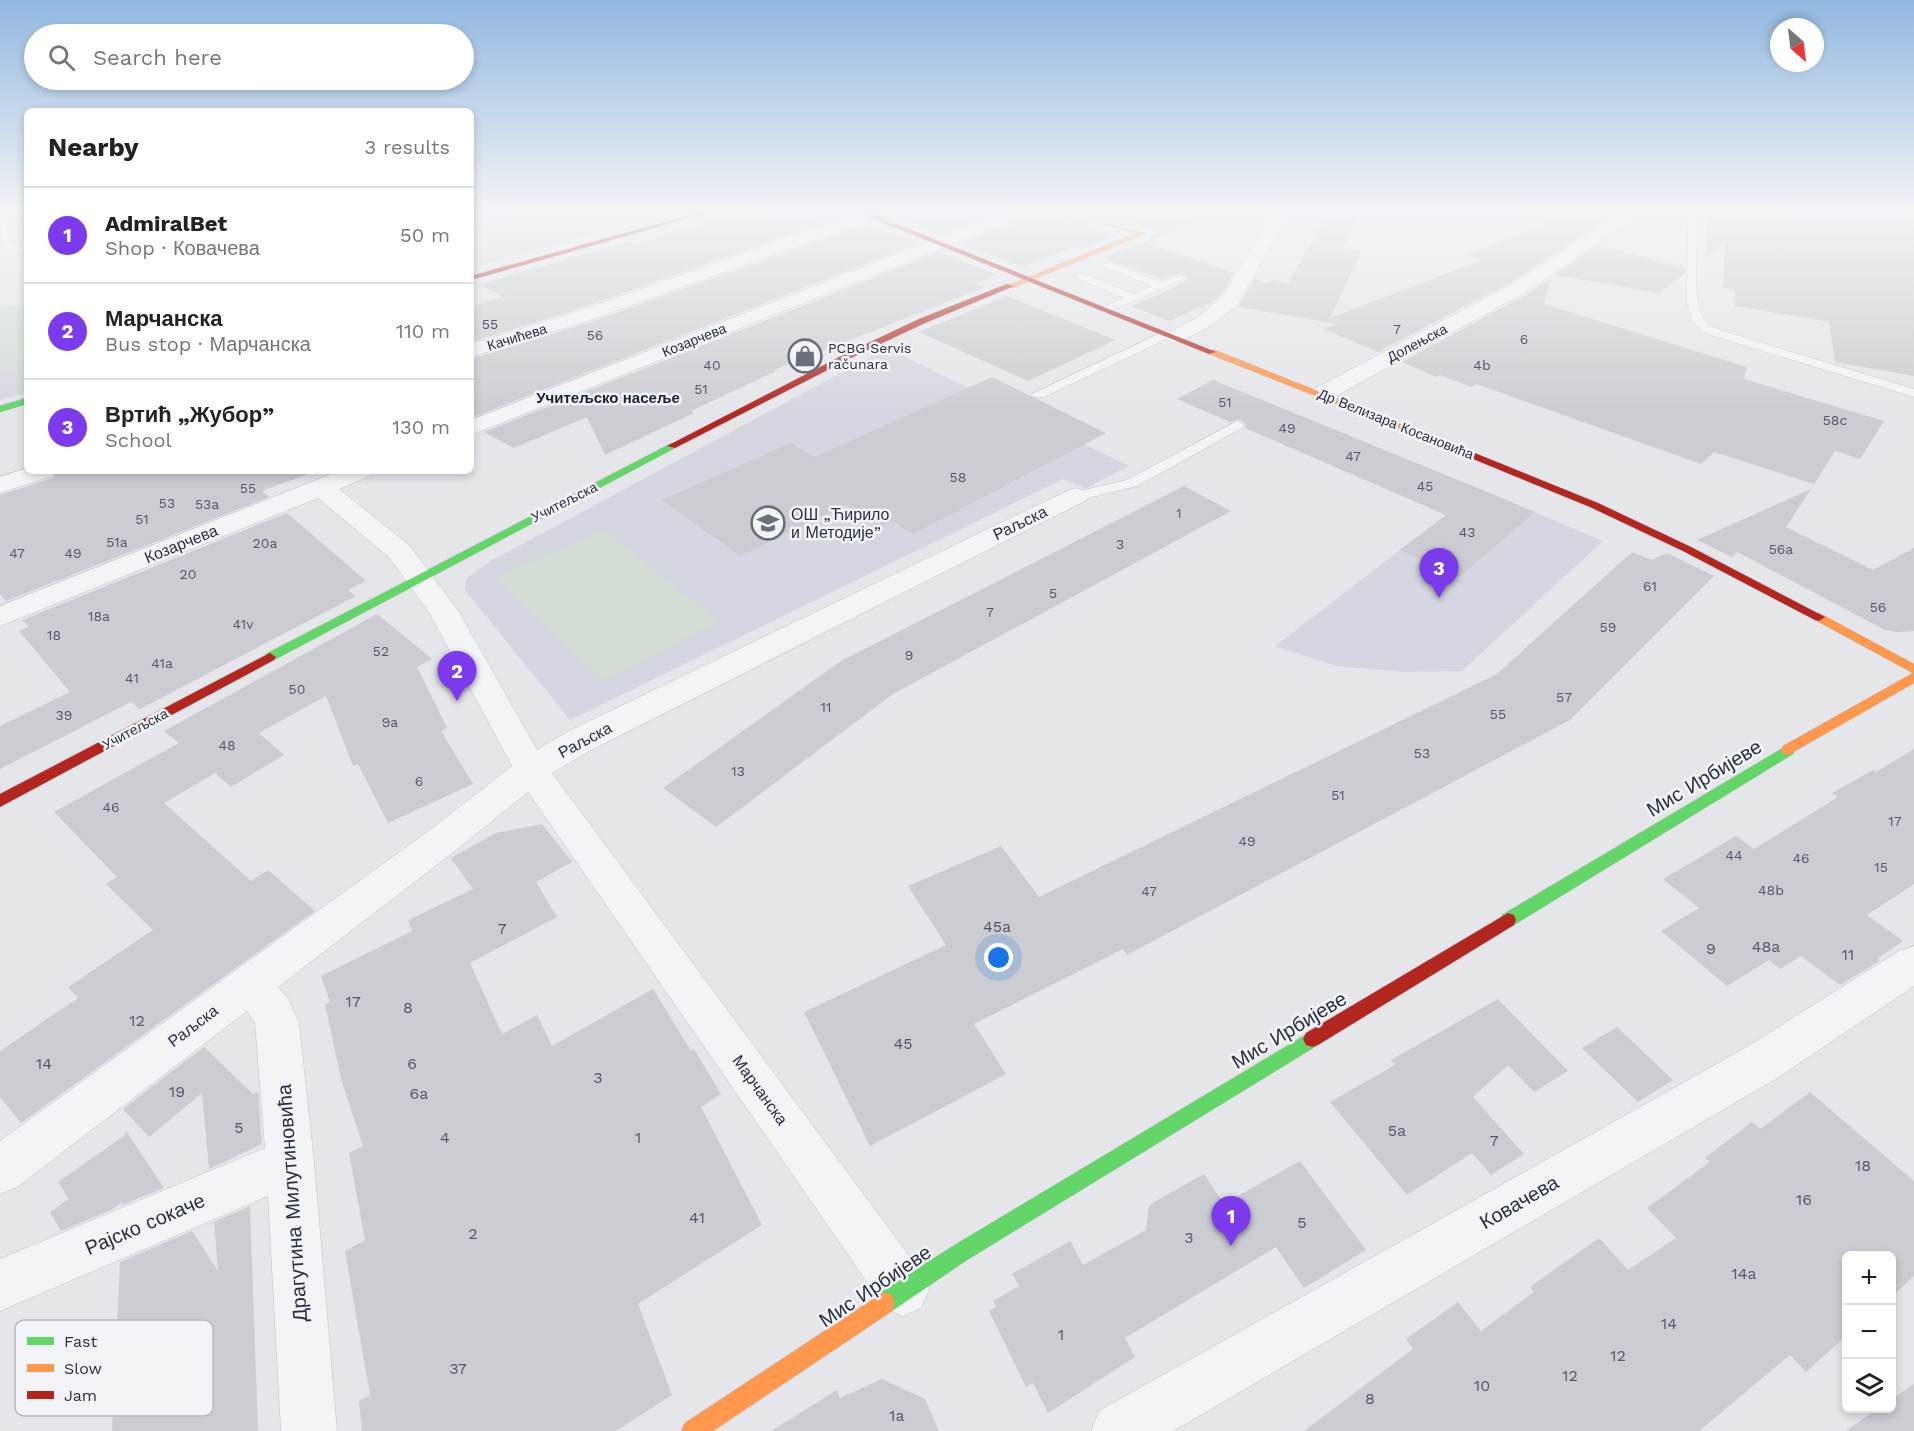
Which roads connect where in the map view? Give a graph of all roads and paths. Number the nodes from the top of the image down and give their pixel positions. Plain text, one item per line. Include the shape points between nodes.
1 (683, 280) edge
2 (845, 280) edge
3 (1025, 280) edge
4 (1029, 280) edge
5 (1089, 280) edge
6 (1146, 280) edge
7 (1177, 280) edge
8 (1242, 280) edge
9 (1532, 280) edge
10 (1692, 280) edge
11 (1162, 286) junction
12 (1134, 298) junction
13 (1106, 310) junction
14 (1171, 335) junction
15 (474, 350) edge
16 (1914, 393) edge
17 (1039, 394) dead end
18 (1322, 394) junction
19 (24, 402) edge
20 (0, 409) edge
21 (1237, 425) dead end
22 (474, 427) edge
23 (34, 474) edge
24 (342, 477) edge
25 (0, 485) edge
26 (1076, 496) joint
27 (419, 577) junction
28 (0, 617) edge
29 (1914, 669) edge
30 (1914, 677) edge
31 (531, 770) junction
32 (0, 801) edge
33 (1914, 964) edge
34 (251, 983) junction
35 (290, 1162) junction
36 (0, 1170) edge
37 (0, 1285) edge
38 (903, 1290) junction
39 (309, 1431) edge
40 (693, 1431) edge
41 (1119, 1431) edge

1 - 15 street, Качићева
2 - 22 street, Козарчева
3 - 27 street, Учитељска via 850,355
4 - 13 street, Др Велизара Косановића
5 - 12 lane
6 - 11 lane
7 - 11 lane
8 - 14 street via 1230,301 1205,321
9 - 18 street, Долењска
10 - 16 lane via 1692,306 1703,326
11 - 12 lane
12 - 13 lane
13 - 14 street, Др Велизара Косановића
14 - 17 lane
14 - 18 street, Др Велизара Косановића
18 - 29 street, Др Велизара Косановића via 1639,525 1773,591
19 - 20 street
21 - 26 lane, Раљска via 1132,483
23 - 25 street
24 - 27 street, Марчанска
24 - 28 street, Козарчева
26 - 31 street, Раљска via 588,736
27 - 31 street, Марчанска via 444,612
27 - 32 street, Учитељска
30 - 38 street, Мис Ирбијеве via 1736,781
31 - 34 street, Раљска
31 - 38 street, Марчанска
33 - 41 street, Ковачева via 1763,1062
34 - 35 street, Драгутина Милутиновића via 277,1023
34 - 36 street, Раљска
35 - 37 street, Рајско сокаче
35 - 39 street, Драгутина Милутиновића
38 - 40 street, Мис Ирбијеве

